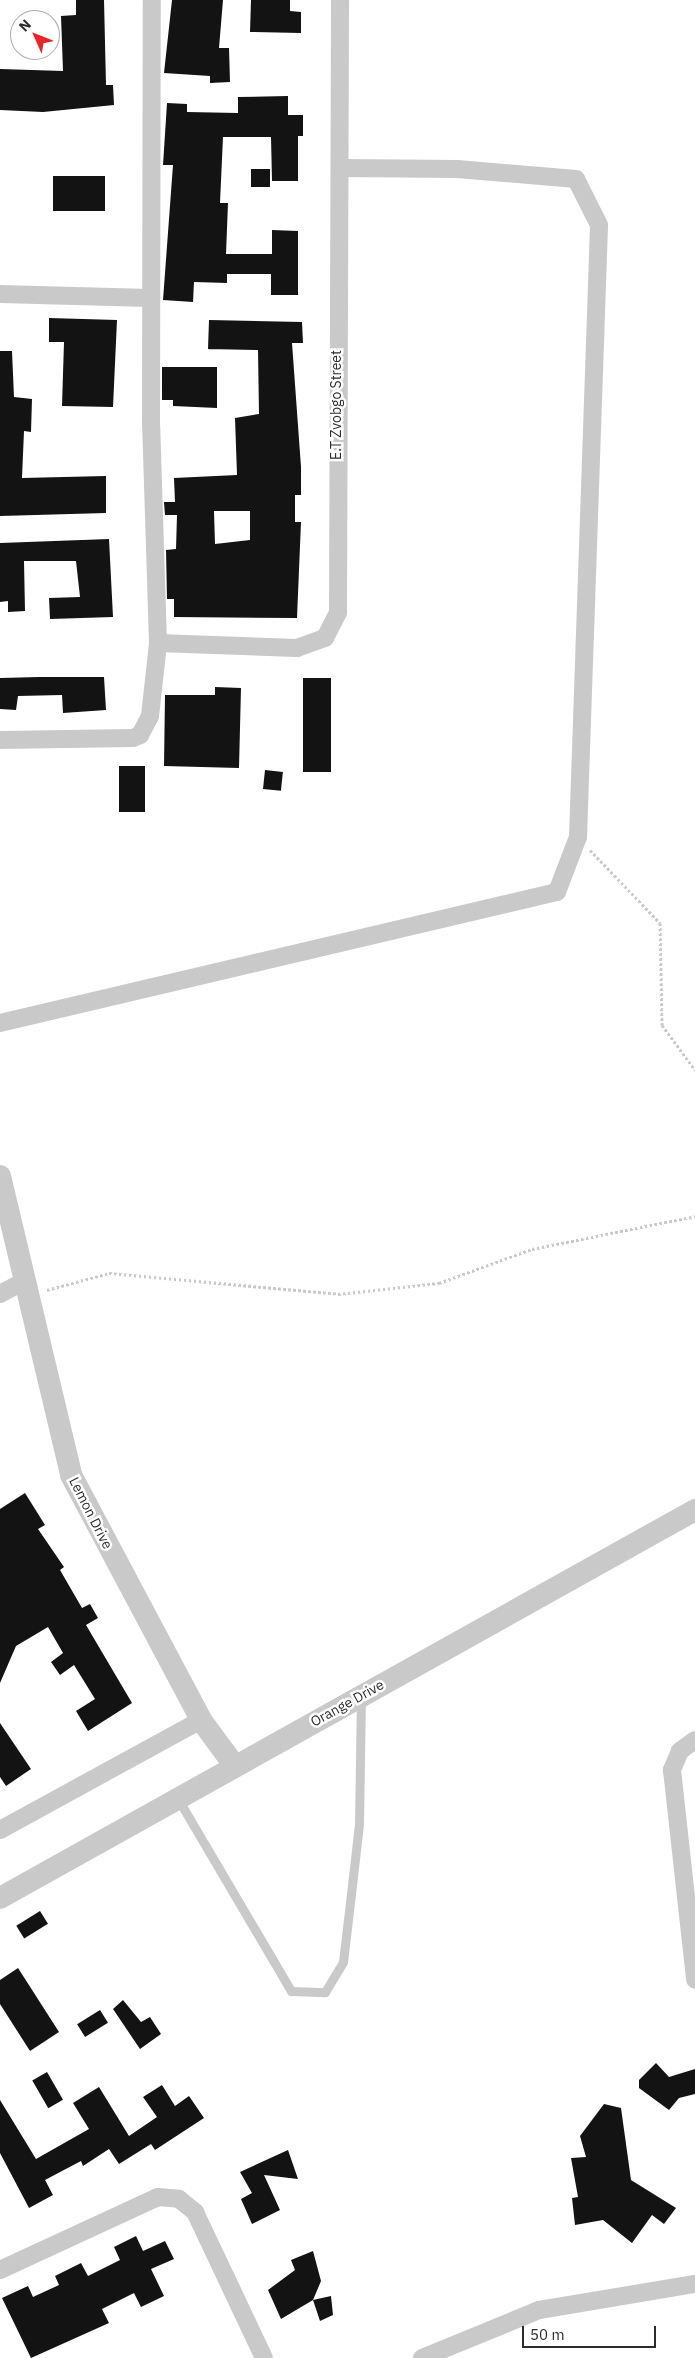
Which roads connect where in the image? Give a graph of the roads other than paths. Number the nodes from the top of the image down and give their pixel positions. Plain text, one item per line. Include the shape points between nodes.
1 (152, 0) edge
2 (340, 0) edge
3 (341, 168) junction
4 (0, 294) edge
5 (150, 298) junction
6 (158, 643) junction
7 (0, 740) edge
8 (0, 1023) edge
9 (0, 1176) edge
10 (25, 1290) junction
11 (0, 1294) edge
12 (695, 1510) edge
13 (361, 1695) junction
14 (201, 1720) junction
15 (695, 1740) edge
16 (234, 1765) junction
17 (177, 1798) junction
18 (0, 1830) edge
19 (0, 1898) edge
20 (695, 1980) edge
21 (0, 2270) edge
22 (695, 2284) edge
23 (264, 2358) edge
24 (422, 2358) edge

1 - 5 street
2 - 3 street, E.T Zvobgo Street
3 - 6 street, E.T Zvobgo Street via 336,357 338,613 325,638 298,648
3 - 8 street via 457,169 576,179 599,225 578,837 557,892
4 - 5 street
5 - 6 street
6 - 7 street via 150,716 140,735
9 - 10 street, Lemon Drive
10 - 11 street
10 - 14 street, Lemon Drive via 71,1475
12 - 13 street, Orange Drive
13 - 16 street, Orange Drive
13 - 17 lane via 359,1824 343,1962 325,1992 291,1991
14 - 16 street, Lemon Drive
14 - 18 street
15 - 20 street via 680,1751 672,1770
16 - 17 street, Orange Drive
17 - 19 street, Orange Drive
21 - 23 street via 158,2197 179,2199 195,2212
22 - 24 street via 539,2310

